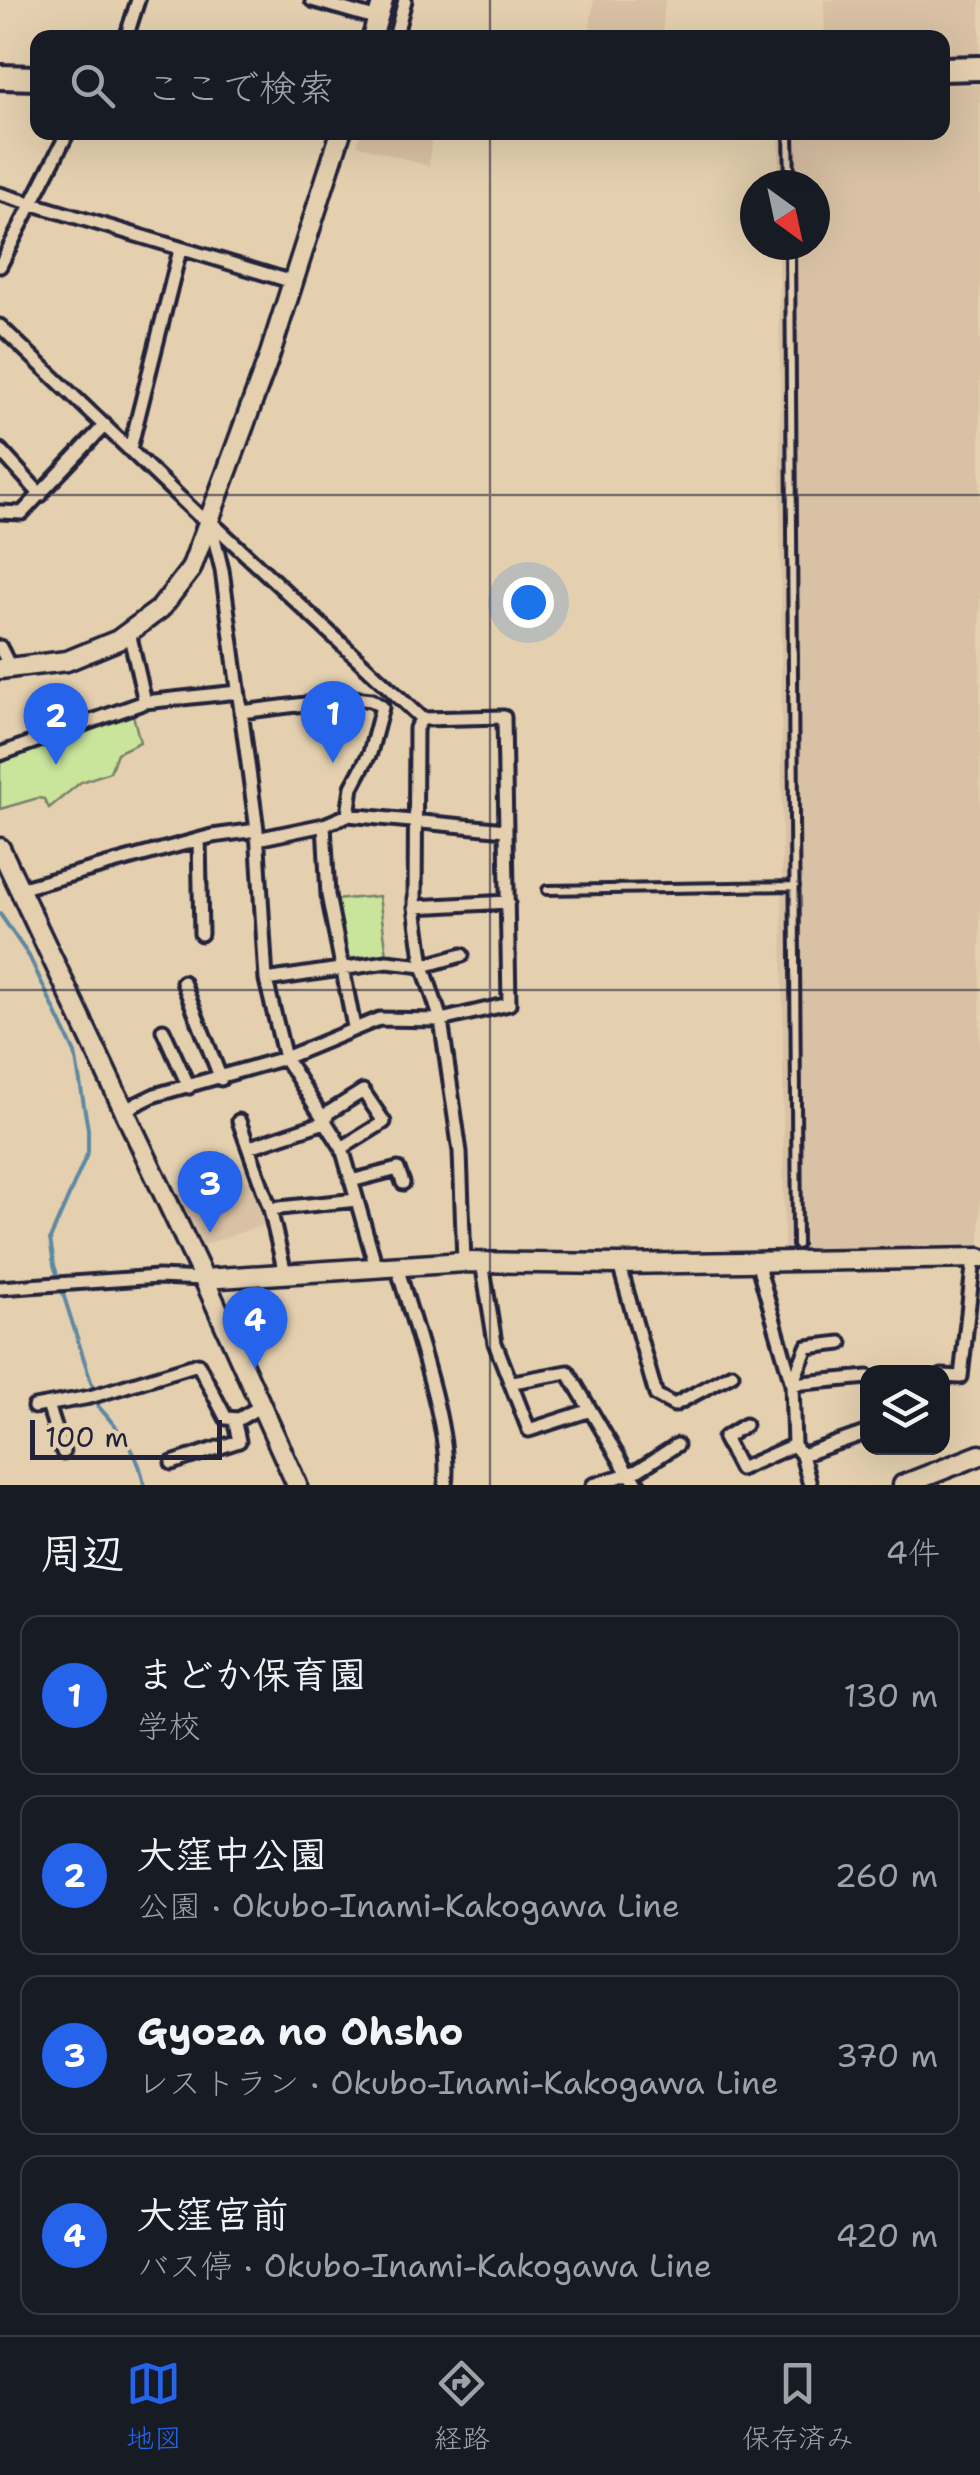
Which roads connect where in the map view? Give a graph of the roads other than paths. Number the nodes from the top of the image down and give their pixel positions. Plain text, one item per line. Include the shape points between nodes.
1 (138, 0) edge
2 (312, 0) edge
3 (363, 0) edge
4 (383, 0) edge
5 (405, 0) edge
6 (359, 14) junction
7 (375, 28) edge
8 (129, 30) edge
9 (397, 30) edge
10 (950, 68) edge
11 (980, 68) edge
12 (0, 77) edge
13 (30, 78) edge
14 (64, 140) edge
15 (338, 140) edge
16 (789, 140) edge
17 (790, 170) edge
18 (0, 194) edge
19 (34, 203) junction
20 (180, 250) junction
21 (790, 260) edge
22 (0, 266) edge
23 (293, 282) junction
24 (0, 326) edge
25 (105, 424) junction
26 (130, 449) junction
27 (0, 450) edge
28 (41, 496) junction
29 (0, 512) edge
30 (210, 521) junction
31 (129, 632) junction
32 (0, 647) edge
33 (5, 668) edge
34 (386, 686) junction
35 (238, 692) junction
36 (371, 700) junction
37 (145, 702) junction
38 (241, 712) junction
39 (422, 719) junction
40 (0, 754) edge
41 (348, 815) junction
42 (414, 821) junction
43 (324, 825) junction
44 (506, 830) junction
45 (257, 835) junction
46 (198, 840) junction
47 (0, 848) edge
48 (796, 886) junction
49 (20, 889) junction
50 (546, 890) dead end
51 (508, 902) junction
52 (415, 907) junction
53 (202, 934) dead end
54 (462, 956) dead end
55 (342, 966) junction
56 (423, 966) junction
57 (266, 980) junction
58 (183, 982) dead end
59 (442, 1020) junction
60 (354, 1027) junction
61 (163, 1030) dead end
62 (285, 1058) junction
63 (221, 1079) junction
64 (188, 1087) junction
65 (124, 1110) junction
66 (239, 1120) dead end
67 (325, 1122) junction
68 (250, 1147) junction
69 (342, 1148) junction
70 (351, 1181) junction
71 (403, 1183) dead end
72 (357, 1200) junction
73 (270, 1209) junction
74 (797, 1245) dead end
75 (977, 1258) edge
76 (473, 1262) junction
77 (757, 1262) junction
78 (620, 1264) junction
79 (397, 1266) junction
80 (376, 1267) junction
81 (285, 1272) junction
82 (204, 1278) junction
83 (0, 1288) edge
84 (841, 1344) dead end
85 (732, 1374) dead end
86 (950, 1377) edge
87 (860, 1378) edge
88 (513, 1382) junction
89 (792, 1384) junction
90 (48, 1405) junction
91 (261, 1406) junction
92 (34, 1408) dead end
93 (588, 1410) junction
94 (234, 1419) junction
95 (745, 1425) dead end
96 (860, 1434) edge
97 (677, 1445) dead end
98 (798, 1450) junction
99 (63, 1452) dead end
100 (980, 1455) edge
101 (172, 1463) dead end
102 (627, 1472) junction
103 (297, 1485) edge
104 (445, 1485) edge
105 (593, 1485) edge
106 (639, 1485) edge
107 (810, 1485) edge
108 (902, 1485) edge

1 - 8 street
2 - 6 street
3 - 6 street
4 - 7 street
5 - 9 street
6 - 7 street
10 - 11 highway
12 - 13 highway
14 - 19 street
15 - 23 street
16 - 17 lane
18 - 19 street
19 - 20 street
19 - 22 street
20 - 23 street
20 - 26 street
21 - 48 lane
23 - 30 street
24 - 25 street
25 - 26 street
25 - 28 street
26 - 30 street
27 - 28 street
28 - 29 street via 22,513
30 - 31 street via 190,569 160,608
30 - 34 street
30 - 35 street
31 - 33 street via 67,661
31 - 37 street
32 - 33 street
34 - 36 street
34 - 39 street
35 - 37 street
35 - 38 street
36 - 38 street
36 - 41 street via 382,707
37 - 40 street
38 - 45 street
39 - 42 street via 416,728
39 - 44 street via 504,718
41 - 42 street
41 - 43 street
42 - 44 street
42 - 52 street
43 - 45 street
43 - 55 street via 328,896
44 - 51 street
45 - 46 street
45 - 57 street
46 - 49 street
46 - 53 street
47 - 49 street
48 - 50 lane
48 - 74 lane
49 - 65 street
51 - 52 street
51 - 59 street via 510,1004
52 - 56 street
54 - 56 street
55 - 56 street
55 - 57 street
55 - 60 street
56 - 59 street
57 - 62 street
58 - 63 street
59 - 60 street via 378,1019
59 - 76 street
60 - 62 street
61 - 64 street
62 - 63 street
62 - 67 street
63 - 64 street
64 - 65 street
65 - 82 street
66 - 68 street
67 - 68 street
67 - 69 street
67 - 69 street via 328,1113 363,1091 384,1122
68 - 73 street
69 - 70 street
70 - 71 street via 398,1168
70 - 72 street
72 - 73 street
72 - 80 street
73 - 81 street
75 - 77 street
75 - 86 street via 960,1378
76 - 78 street
76 - 79 street
76 - 88 street
77 - 78 street
77 - 89 street
78 - 85 street via 656,1394 674,1405
79 - 80 street
79 - 104 street via 439,1418
80 - 81 street
81 - 82 street
82 - 83 street
82 - 91 street
84 - 89 street via 807,1347
87 - 89 street
88 - 93 street via 568,1372
88 - 93 street via 530,1430
89 - 98 street
90 - 92 street
90 - 94 street via 198,1364 226,1418
90 - 99 street
91 - 94 street
91 - 103 street
93 - 102 street
94 - 101 street via 240,1441
95 - 98 street via 724,1438 740,1469
96 - 98 street
97 - 102 street
98 - 107 street
100 - 108 street
102 - 105 street
102 - 106 street

